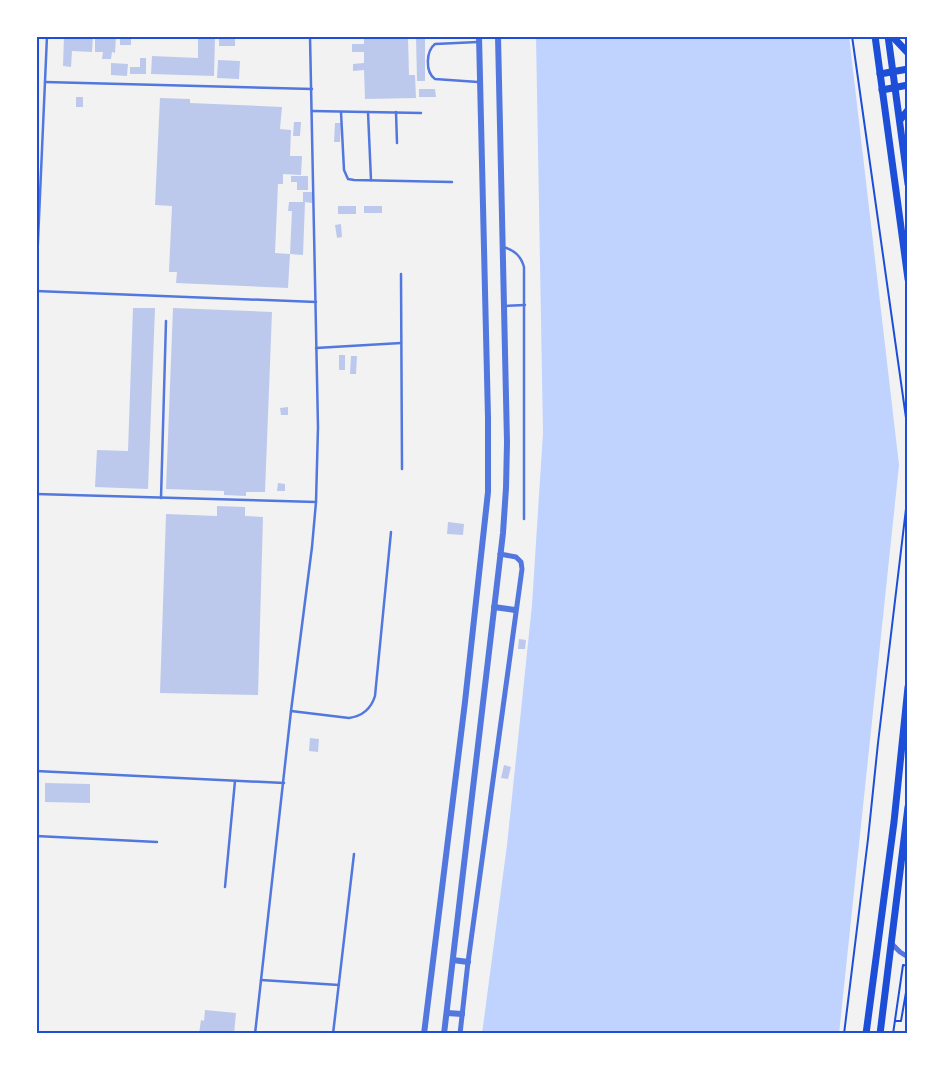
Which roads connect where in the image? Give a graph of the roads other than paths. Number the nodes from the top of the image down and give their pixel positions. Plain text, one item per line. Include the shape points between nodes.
1 (47, 36) edge
2 (310, 36) edge
3 (498, 36) edge
4 (875, 36) edge
5 (890, 36) edge
6 (480, 39) edge
7 (908, 53) edge
8 (908, 69) edge
9 (893, 71) junction
10 (880, 74) junction
11 (45, 82) junction
12 (481, 82) junction
13 (908, 85) edge
14 (896, 87) junction
15 (312, 90) junction
16 (882, 90) junction
17 (908, 110) edge
18 (312, 111) junction
19 (341, 112) junction
20 (368, 112) junction
21 (396, 112) junction
22 (421, 113) dead end
23 (900, 120) junction
24 (397, 143) dead end
25 (372, 180) junction
26 (452, 182) dead end
27 (908, 184) edge
28 (502, 247) junction
29 (401, 274) dead end
30 (908, 279) edge
31 (36, 286) edge
32 (36, 291) edge
33 (316, 302) junction
34 (525, 305) junction
35 (504, 306) junction
36 (166, 321) dead end
37 (401, 343) junction
38 (316, 348) junction
39 (402, 469) dead end
40 (36, 494) edge
41 (160, 498) junction
42 (316, 502) junction
43 (524, 519) dead end
44 (391, 532) dead end
45 (500, 554) junction
46 (494, 607) junction
47 (515, 610) junction
48 (908, 688) edge
49 (291, 711) junction
50 (36, 772) edge
51 (234, 781) junction
52 (284, 783) junction
53 (908, 807) edge
54 (36, 836) edge
55 (157, 842) dead end
56 (354, 854) dead end
57 (225, 887) dead end
58 (890, 942) junction
59 (908, 957) edge
60 (453, 960) junction
61 (468, 962) junction
62 (261, 980) junction
63 (339, 985) junction
64 (447, 1013) junction
65 (462, 1014) junction
66 (255, 1034) edge
67 (333, 1034) edge
68 (424, 1034) edge
69 (444, 1034) edge
70 (460, 1034) edge
71 (866, 1034) edge
72 (880, 1034) edge

1 - 11 lane
2 - 15 lane
3 - 28 street
4 - 10 main road
5 - 7 main road
5 - 9 main road
6 - 12 street
6 - 12 lane via 435,44 430,50 428,69 435,79
8 - 9 main road
9 - 10 main road
9 - 14 main road
10 - 16 main road
11 - 15 lane
11 - 31 lane
12 - 68 street via 488,492
13 - 14 main road
14 - 16 main road
14 - 23 main road
15 - 18 lane
16 - 30 main road
17 - 23 main road
18 - 19 lane
18 - 33 lane
19 - 20 lane
19 - 25 lane via 344,174 351,180
20 - 21 lane
20 - 25 lane
21 - 22 lane
21 - 24 lane
23 - 27 main road
25 - 26 lane
28 - 34 lane via 515,251 523,261
28 - 35 street
29 - 37 lane
32 - 33 lane
33 - 38 lane
34 - 35 lane
34 - 43 lane
35 - 45 street via 507,465
36 - 41 lane
37 - 38 lane
37 - 39 lane
38 - 42 lane
40 - 41 lane
41 - 42 lane
42 - 49 lane
44 - 49 lane via 374,702 366,712 349,718
45 - 46 street
45 - 47 street via 513,555 521,562
46 - 47 street
46 - 60 street
47 - 61 street
48 - 71 main road
49 - 52 lane
50 - 51 lane
51 - 52 lane
51 - 57 lane
52 - 62 lane
53 - 58 main road
54 - 55 lane
56 - 63 lane
58 - 59 street
58 - 72 main road
60 - 61 street
60 - 64 street
61 - 65 street
62 - 63 lane
62 - 66 lane
63 - 67 lane
64 - 65 street
64 - 69 street
65 - 70 street

